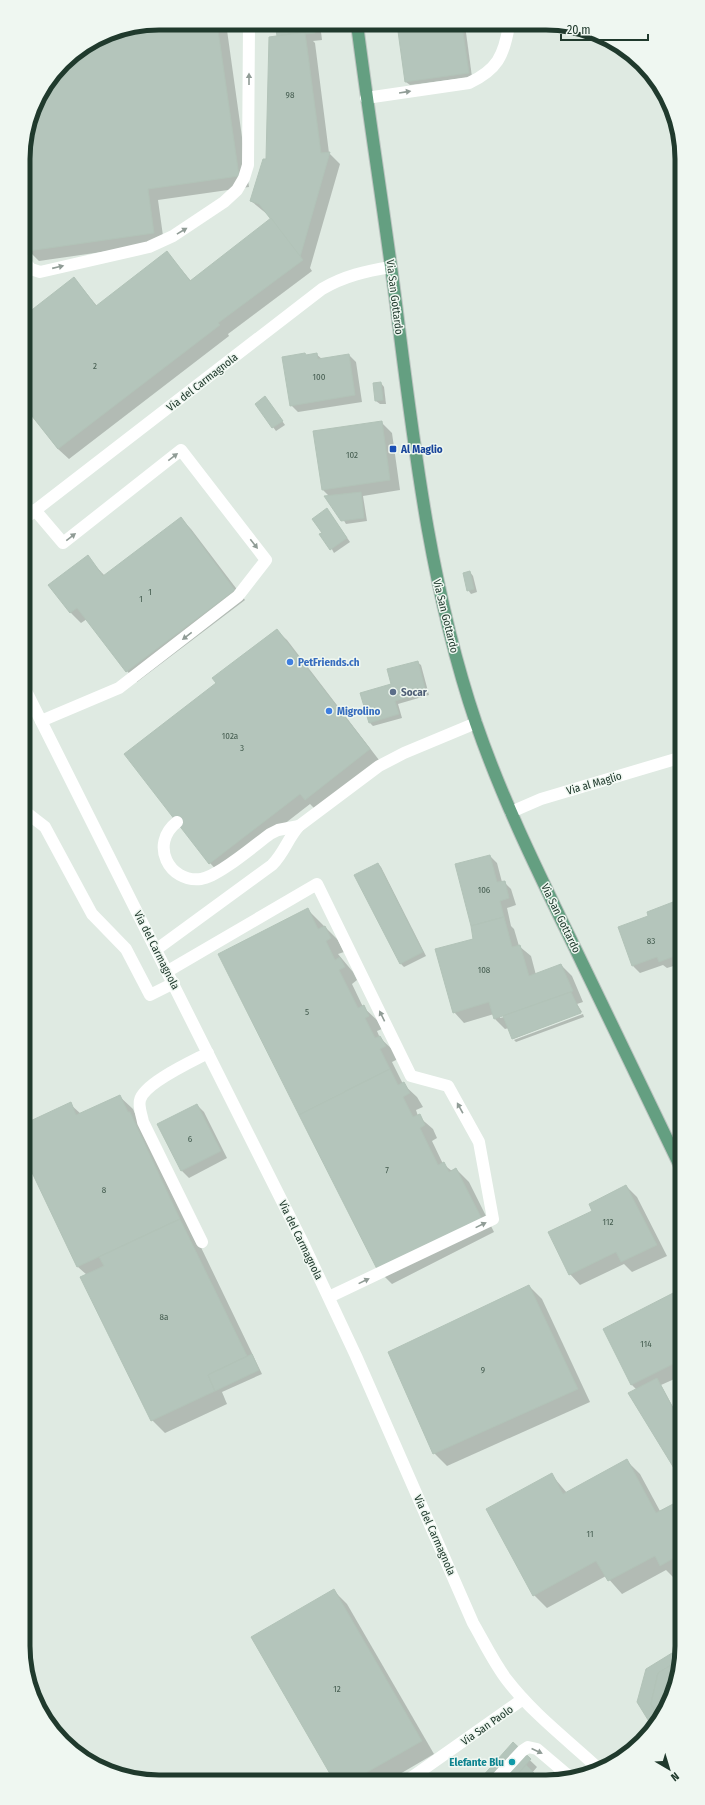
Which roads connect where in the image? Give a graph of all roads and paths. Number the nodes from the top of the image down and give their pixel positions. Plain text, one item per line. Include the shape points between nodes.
1 (249, 30) edge
2 (358, 30) edge
3 (508, 30) edge
4 (366, 98) junction
5 (391, 266) junction
6 (30, 268) edge
7 (35, 510) junction
8 (30, 514) edge
9 (30, 699) edge
10 (41, 722) junction
11 (476, 723) junction
12 (675, 759) edge
13 (511, 812) junction
14 (30, 815) edge
15 (177, 822) dead end
16 (298, 826) junction
17 (157, 949) junction
18 (168, 971) junction
19 (174, 984) junction
20 (208, 1053) junction
21 (675, 1156) edge
22 (202, 1242) dead end
23 (329, 1298) junction
24 (523, 1699) junction
25 (595, 1765) edge
26 (565, 1774) edge
27 (415, 1775) edge
28 (500, 1775) edge

6 -> 1 street via 40,272 149,247 191,225 237,190 248,165
2 - 4 main road, Via San Gottardo
4 -> 3 street via 469,83 482,77 499,61
4 - 5 main road, Via San Gottardo
5 - 7 street, Via del Carmagnola via 351,275 322,289
5 - 11 main road, Via San Gottardo via 415,452 433,564
7 - 8 street, Via del Carmagnola
7 -> 10 street via 63,543 181,450 266,560 238,596 119,688
9 - 10 street, Via del Carmagnola
10 - 17 street, Via del Carmagnola
11 - 13 main road, Via San Gottardo
11 - 16 street via 379,766
12 - 13 street, Via al Maglio via 548,797
13 - 21 main road, Via San Gottardo
14 - 19 street via 45,827 92,914 126,950 150,995
15 - 16 street via 164,838 165,857 175,871 192,879 214,875 270,834
16 - 17 street via 281,857 272,865
17 - 18 street, Via del Carmagnola
18 - 19 street, Via del Carmagnola
23 -> 18 street via 493,1219 478,1142 448,1086 411,1076 317,884
19 - 20 street, Via del Carmagnola
20 - 22 street via 145,1090 139,1100 143,1122
20 - 23 street, Via del Carmagnola
23 - 24 street, Via del Carmagnola via 473,1622 497,1665
24 - 25 street, Via del Carmagnola
24 - 27 street, Via San Paolo
28 -> 26 street via 528,1748 537,1749

